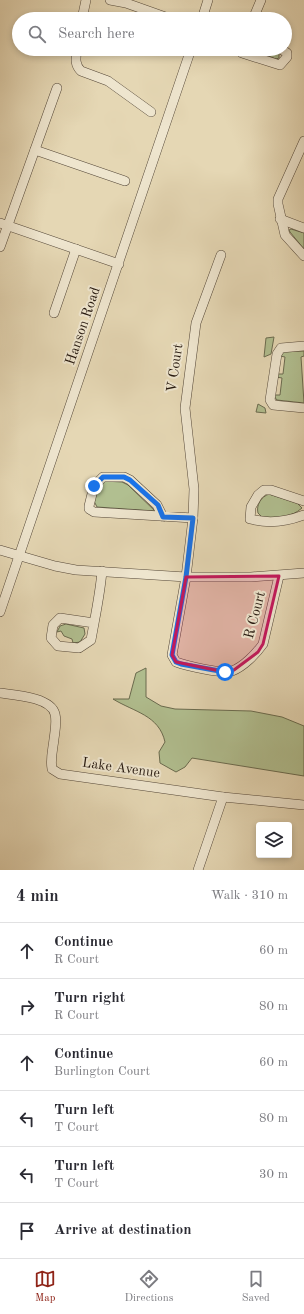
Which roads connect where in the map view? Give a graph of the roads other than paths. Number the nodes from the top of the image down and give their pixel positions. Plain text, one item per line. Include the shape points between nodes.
1 (86, 0) edge
2 (110, 0) edge
3 (208, 0) edge
4 (261, 0) edge
5 (83, 12) edge
6 (152, 12) edge
7 (204, 12) edge
8 (257, 12) edge
9 (76, 56) edge
10 (190, 56) edge
11 (252, 56) edge
12 (287, 56) edge
13 (56, 88) dead end
14 (152, 112) dead end
15 (304, 141) edge
16 (35, 150) junction
17 (126, 181) dead end
18 (280, 219) junction
19 (3, 224) edge
20 (304, 228) edge
21 (0, 247) edge
22 (76, 249) junction
23 (221, 255) dead end
24 (304, 256) edge
25 (119, 264) junction
26 (54, 313) dead end
27 (304, 346) edge
28 (304, 408) edge
29 (304, 501) edge
30 (304, 515) edge
31 (163, 517) junction
32 (193, 518) junction
33 (0, 550) edge
34 (19, 557) junction
35 (102, 572) junction
36 (304, 573) edge
37 (278, 576) junction
38 (186, 577) junction
39 (0, 612) edge
40 (94, 622) junction
41 (0, 693) edge
42 (223, 797) junction
43 (304, 806) edge
44 (198, 870) edge

1 - 5 street
2 - 6 street
3 - 7 street
4 - 8 street
9 - 14 street via 81,71 108,81
10 - 25 street, Hanson Road
11 - 12 street via 280,65
13 - 16 street
15 - 18 street via 278,199
16 - 17 street
16 - 19 street
18 - 20 street
18 - 24 street via 285,235
19 - 21 street
19 - 22 street
22 - 25 street
22 - 26 street
23 - 32 street, V Court via 196,323 185,396 194,489
25 - 34 street, Hanson Road
27 - 28 street via 281,348 277,354 270,400 273,405
29 - 30 street via 264,490 258,495 249,514 250,519 259,522 282,522
31 - 31 street via 158,505 124,477 103,477 94,486 89,506 94,512
31 - 32 street
32 - 38 street, V Court
33 - 34 street
34 - 35 street via 55,566
34 - 39 street, Hanson Road
35 - 38 street
35 - 40 street
36 - 37 street
37 - 38 street
37 - 38 street, R Court via 263,644 258,652 234,670 225,672 181,664 176,662 172,655
40 - 40 street via 91,640 79,648 58,646 51,638 53,626 60,618
41 - 42 street, Lake Avenue via 42,701 53,709 56,726 51,763 55,772
42 - 43 street, Lake Avenue
42 - 44 street

